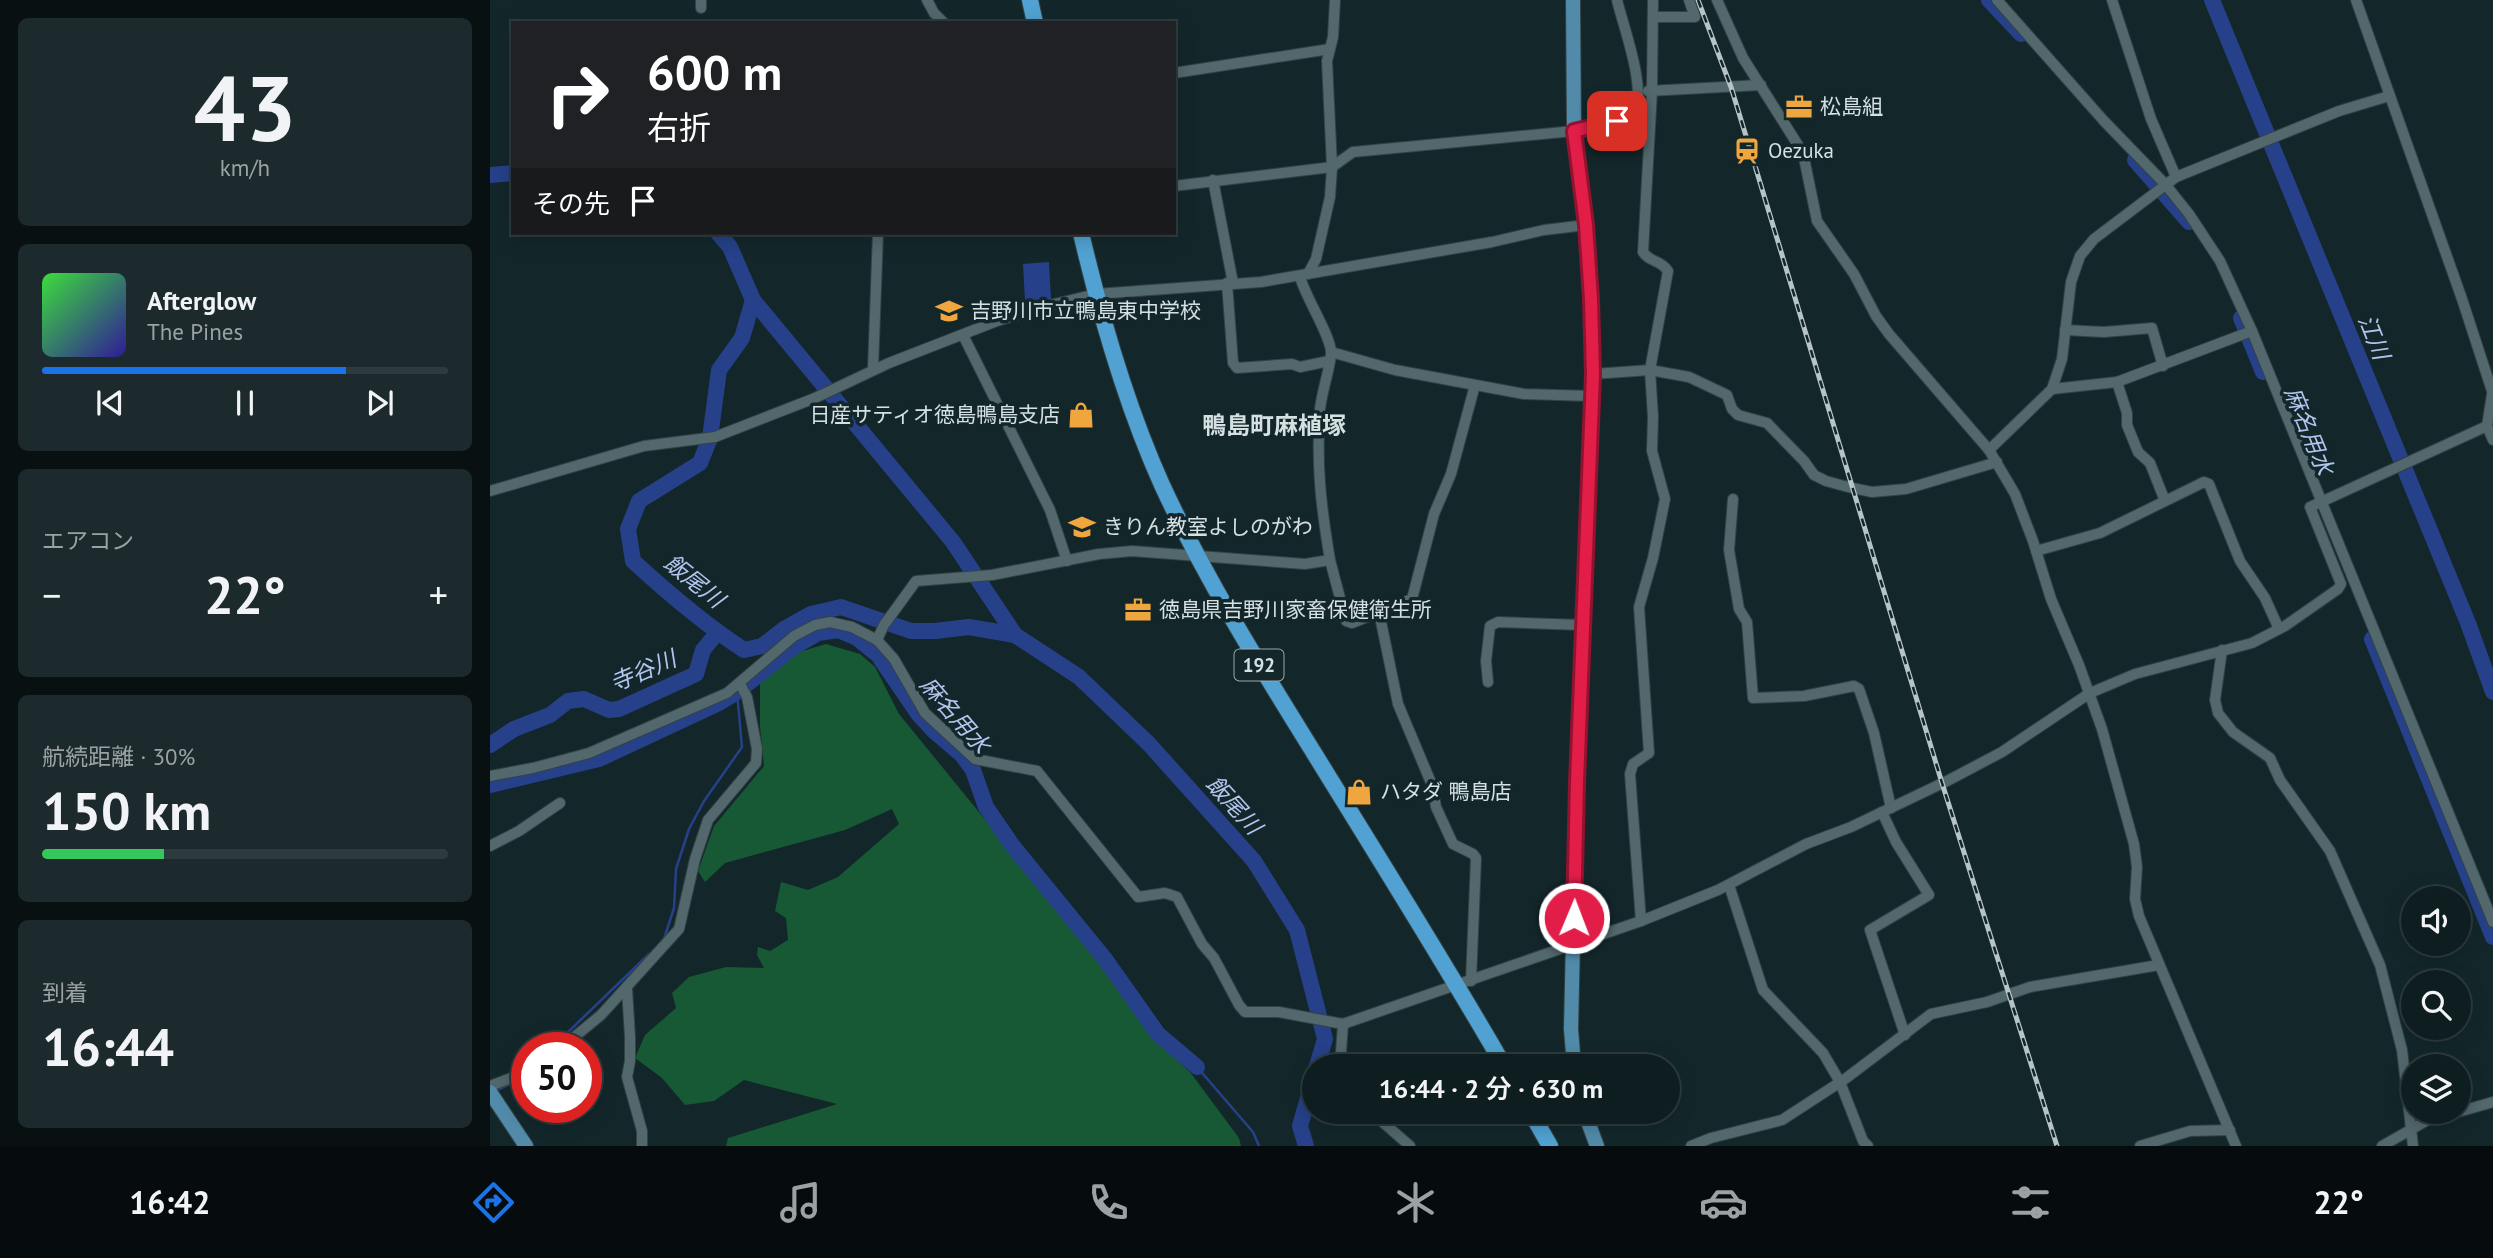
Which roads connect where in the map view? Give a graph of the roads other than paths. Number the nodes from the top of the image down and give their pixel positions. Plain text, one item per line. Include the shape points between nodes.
1 (927, 0) edge
2 (1030, 0) edge
3 (1335, 0) edge
4 (1573, 0) edge
5 (1617, 0) edge
6 (1653, 0) edge
7 (1689, 0) edge
8 (1717, 0) edge
9 (1997, 0) edge
10 (2112, 0) edge
11 (2356, 0) edge
12 (1653, 17) junction
13 (942, 21) edge
14 (1035, 21) edge
15 (1330, 49) junction
16 (1176, 73) edge
17 (1761, 85) junction
18 (1652, 91) junction
19 (1639, 92) junction
20 (2389, 96) junction
21 (1574, 131) junction
22 (1332, 167) junction
23 (2176, 177) junction
24 (1213, 180) junction
25 (1176, 186) edge
26 (2161, 187) junction
27 (1586, 225) junction
28 (878, 235) edge
29 (1082, 235) edge
30 (1304, 275) junction
31 (1230, 283) junction
32 (1096, 294) junction
33 (2065, 330) junction
34 (2248, 333) junction
35 (963, 335) junction
36 (1330, 356) junction
37 (2163, 366) junction
38 (873, 369) junction
39 (1650, 370) junction
40 (1593, 374) junction
41 (2117, 382) junction
42 (1475, 385) junction
43 (2052, 389) junction
44 (2492, 389) edge
45 (1591, 396) junction
46 (2487, 426) junction
47 (2493, 440) edge
48 (1989, 450) junction
49 (1997, 463) junction
50 (490, 491) edge
51 (1733, 499) dead end
52 (2165, 500) junction
53 (2318, 504) junction
54 (2036, 551) junction
55 (1199, 556) junction
56 (1330, 560) junction
57 (1067, 561) junction
58 (1379, 612) junction
59 (1582, 625) junction
60 (2279, 629) junction
61 (877, 640) junction
62 (2222, 650) junction
63 (1488, 682) dead end
64 (742, 687) junction
65 (2090, 693) junction
66 (490, 776) edge
67 (560, 803) dead end
68 (1886, 810) junction
69 (490, 846) edge
70 (1729, 885) junction
71 (2490, 909) edge
72 (1641, 921) junction
73 (2493, 922) edge
74 (1573, 945) junction
75 (2159, 965) junction
76 (1464, 982) junction
77 (627, 989) junction
78 (1340, 1022) junction
79 (579, 1032) edge
80 (1905, 1035) junction
81 (1340, 1054) edge
82 (1498, 1054) edge
83 (1573, 1054) edge
84 (511, 1081) edge
85 (1840, 1082) junction
86 (491, 1092) edge
87 (2493, 1102) edge
88 (1385, 1124) edge
89 (1537, 1124) edge
90 (1589, 1124) edge
91 (2230, 1130) junction
92 (2411, 1131) junction
93 (526, 1146) edge
94 (642, 1146) edge
95 (1410, 1146) edge
96 (1550, 1146) edge
97 (1597, 1146) edge
98 (1690, 1146) edge
99 (1868, 1146) edge
100 (2140, 1146) edge
101 (2236, 1146) edge
102 (2382, 1146) edge
103 (2413, 1146) edge

1 - 13 street
2 - 14 highway
3 - 15 street
4 - 21 main road
5 - 19 street
6 - 12 street
7 - 12 street via 1695,17
8 - 17 street
9 - 26 street
10 - 23 street via 2151,119
11 - 20 street
12 - 18 street
15 - 16 street
15 - 22 street
17 - 18 street
17 - 48 street via 1803,153 1822,230 1889,334
18 - 19 street
18 - 39 street via 1643,252 1668,271
19 - 21 street via 1639,109 1633,120
20 - 23 street via 2339,111
20 - 44 street
21 - 22 street via 1353,152
21 - 27 main road
22 - 24 street
22 - 30 street via 1316,259
23 - 26 street
24 - 25 street
24 - 31 street
26 - 33 street via 2094,239 2080,256 2071,282
26 - 34 street via 2189,214 2213,249
27 - 30 street
27 - 40 main road
28 - 38 street
29 - 32 highway, 192
30 - 31 street
30 - 36 street via 1305,295 1321,324
31 - 32 street
31 - 36 street via 1233,363 1237,368 1300,367
32 - 35 street
32 - 55 highway, 192 via 1162,484
33 - 37 street via 2152,328
33 - 43 street
34 - 37 street
34 - 53 street
35 - 38 street
35 - 57 street via 1039,485
36 - 42 street
36 - 56 street via 1321,392 1317,454
37 - 41 street
38 - 50 street via 815,398 709,438 644,446
39 - 40 street
39 - 49 street via 1689,377 1727,394 1738,415 1767,423 1814,475 1826,481 1872,492 1906,489
39 - 72 street via 1653,451 1665,499 1639,607 1650,753 1633,764 1630,774
40 - 45 main road
41 - 43 street
41 - 52 street via 2127,425
42 - 45 street via 1524,394
42 - 58 street via 1412,598
43 - 48 street
44 - 46 street
45 - 59 main road
46 - 47 street
46 - 53 street
48 - 49 street
49 - 54 street via 2015,494
51 - 68 street via 1728,550 1739,609 1747,622 1753,698 1859,689 1874,733
52 - 54 street via 2100,533
52 - 60 street via 2204,482 2210,484 2240,561
53 - 60 street via 2310,507 2341,584
53 - 71 street
54 - 65 street
55 - 56 street via 1305,564
55 - 57 street via 1132,551
55 - 76 highway, 192 via 1238,630
56 - 58 street via 1346,621 1352,623
57 - 61 street via 992,575 916,581
58 - 76 street via 1398,704 1432,785 1436,807 1453,844 1476,858
59 - 63 street via 1498,622 1490,626
59 - 74 main road
60 - 62 street via 2252,643
61 - 64 street via 852,627 830,622 815,625 765,660
61 - 78 street via 894,659 925,713 975,759 1037,771 1138,897 1166,892 1177,897 1245,1012
62 - 65 street via 2135,674
62 - 92 street via 2215,690 2218,713 2233,732 2270,758 2280,780 2330,851 2380,965 2402,1050
64 - 66 street via 589,753
64 - 77 street via 757,749 756,764 708,820 679,929
65 - 68 street via 2002,752
65 - 75 street via 2134,844 2139,916
67 - 69 street
68 - 70 street
68 - 80 street via 1896,842 1929,895 1870,930
70 - 72 street
70 - 85 street via 1763,990 1823,1053
71 - 73 street
72 - 74 street
74 - 76 street
74 - 83 main road
75 - 80 street via 2030,987 1931,1014
75 - 91 street
76 - 78 street
76 - 82 highway, 192
77 - 79 street
77 - 94 street via 627,1077
78 - 81 street
80 - 85 street
84 - 86 street
85 - 98 street via 1782,1120
85 - 99 street
86 - 93 main road
87 - 92 street via 2427,1121
88 - 95 street
89 - 96 highway
90 - 97 main road
91 - 100 street via 2190,1131
91 - 101 street
92 - 102 street
92 - 103 street

